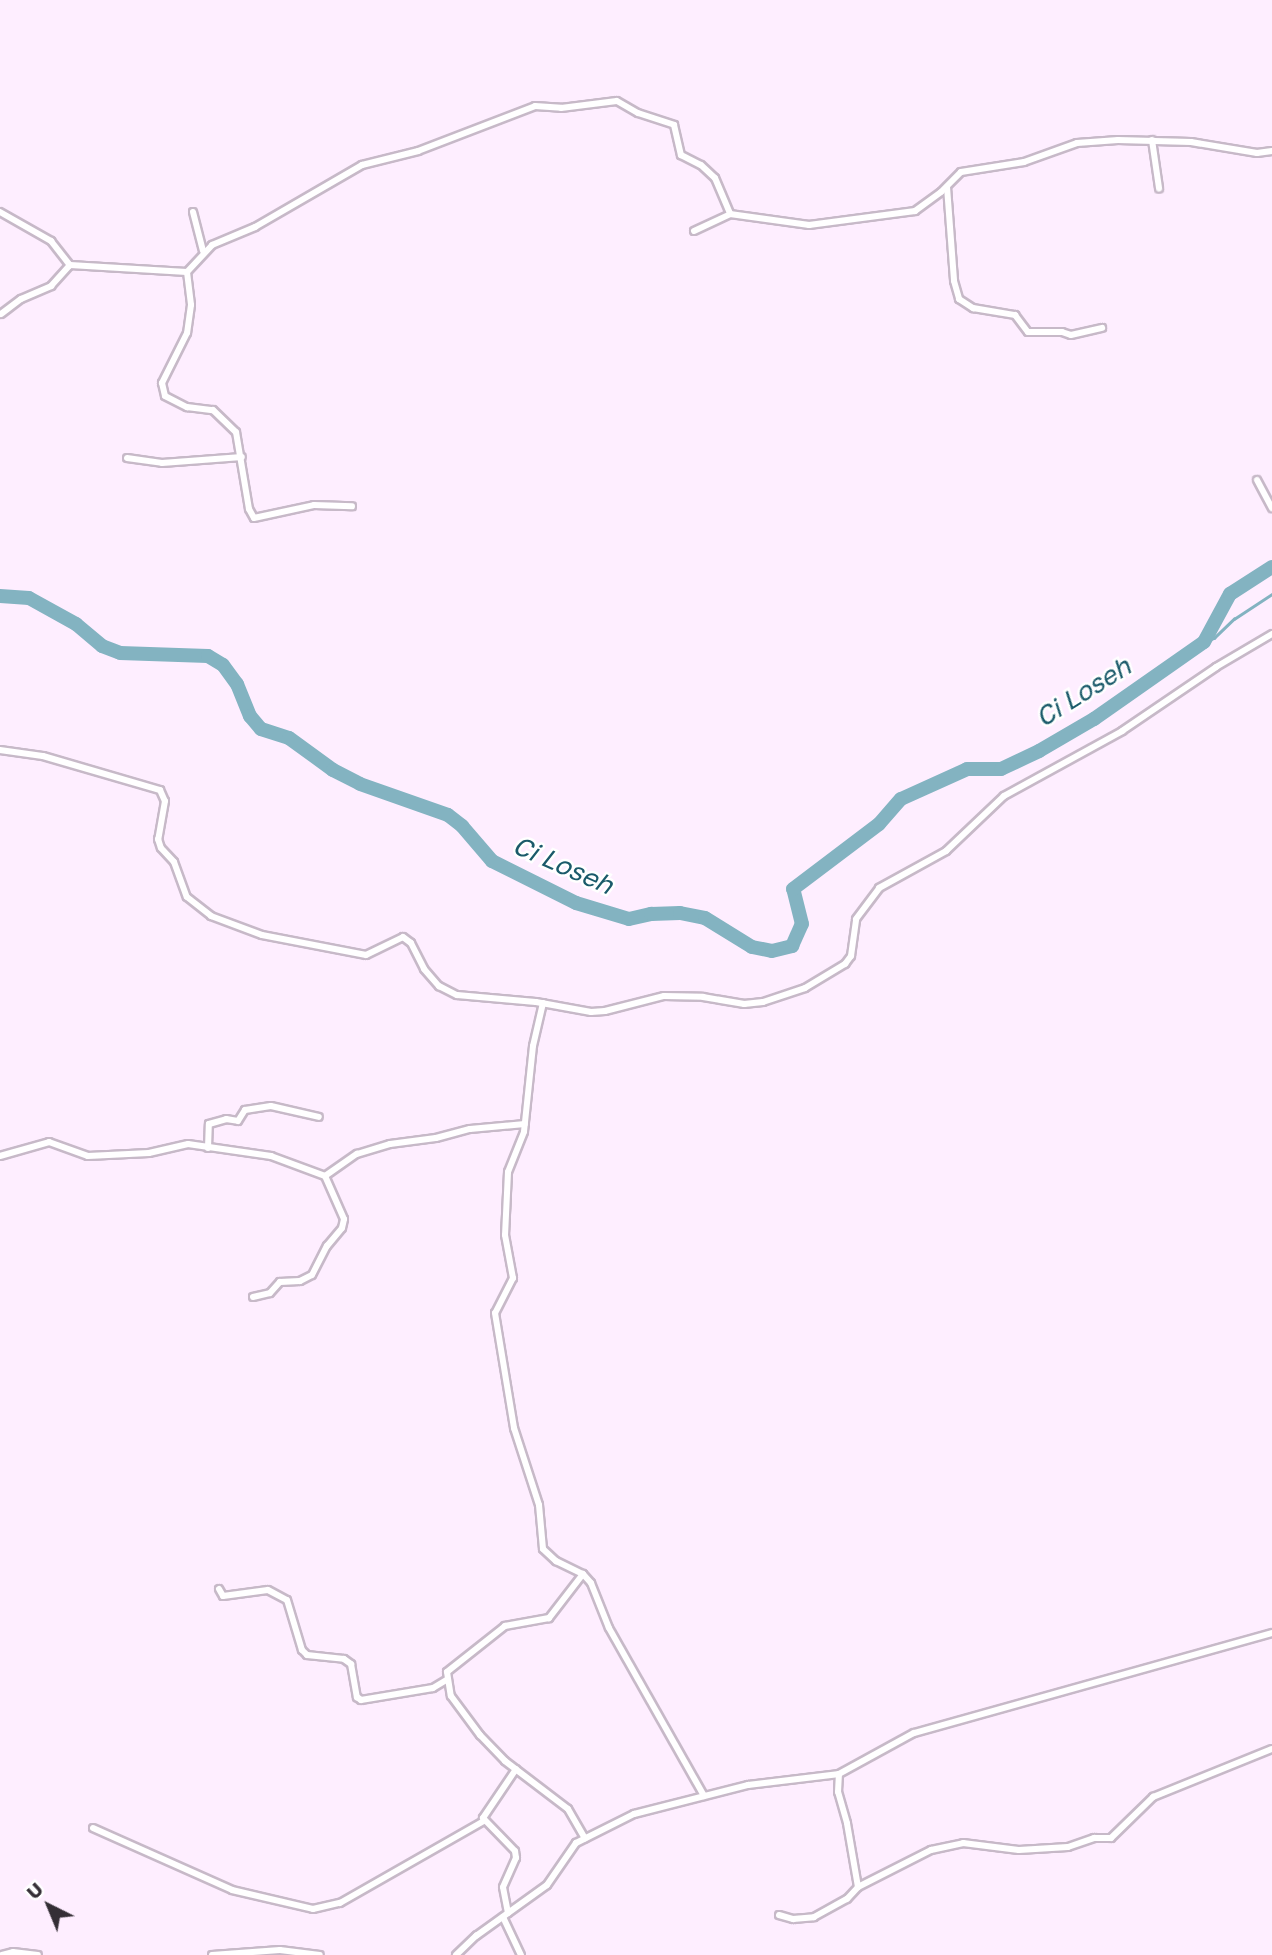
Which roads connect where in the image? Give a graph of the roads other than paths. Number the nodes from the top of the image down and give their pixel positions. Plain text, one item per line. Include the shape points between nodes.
1 (1152, 140) junction
2 (1272, 151) edge
3 (947, 187) junction
4 (1159, 188) dead end
5 (0, 212) edge
6 (193, 212) dead end
7 (730, 214) junction
8 (694, 231) dead end
9 (203, 251) junction
10 (70, 265) junction
11 (187, 272) junction
12 (1, 314) edge
13 (1102, 328) dead end
14 (242, 457) junction
15 (127, 458) dead end
16 (1257, 480) dead end
17 (352, 506) dead end
18 (1272, 508) edge
19 (1272, 634) edge
20 (0, 750) edge
21 (543, 1003) junction
22 (319, 1117) dead end
23 (525, 1124) junction
24 (208, 1148) junction
25 (0, 1156) edge
26 (325, 1175) junction
27 (253, 1297) dead end
28 (583, 1574) junction
29 (219, 1589) dead end
30 (1272, 1633) edge
31 (448, 1679) junction
32 (1272, 1749) edge
33 (516, 1769) junction
34 (839, 1774) junction
35 (704, 1796) junction
36 (484, 1821) junction
37 (93, 1828) dead end
38 (585, 1839) junction
39 (858, 1887) junction
40 (506, 1915) junction
41 (779, 1915) dead end
42 (2, 1955) edge
43 (38, 1955) edge
44 (212, 1955) edge
45 (320, 1955) edge
46 (456, 1955) edge
47 (521, 1955) edge

1 - 2 street
1 - 3 street via 1059,147 1024,162 961,172
1 - 4 street
3 - 7 street via 915,211 822,225
3 - 13 street via 958,299 973,309 1015,316 1028,332 1071,335
5 - 10 street via 51,241
6 - 9 street
7 - 8 street
7 - 9 street via 715,178 681,155 677,129 669,122 617,101 561,108 535,106 418,151 362,165 255,227
9 - 11 street
10 - 11 street
10 - 12 street via 51,286
11 - 14 street via 191,305 187,333 161,388 169,400 213,410 228,421
14 - 15 street via 162,463
14 - 17 street via 249,509 257,520 314,505
16 - 18 street
19 - 21 street via 1122,731 1013,790 946,851 883,885 856,919 845,964 805,988 773,1001 744,1004 664,996 591,1012
20 - 21 street via 43,756 160,790 165,801 158,839 161,848 174,862 189,900 211,916 262,935 366,955 403,937 445,991
21 - 23 street via 533,1046
22 - 24 street via 265,1106 245,1110 238,1121 209,1124
23 - 26 street via 390,1144 357,1154
23 - 28 street via 508,1172 505,1235 513,1278 499,1301 495,1329 514,1428 539,1505 543,1549
24 - 25 street via 188,1144 149,1153 88,1156 49,1142
24 - 26 street via 271,1156
26 - 27 street via 344,1219 342,1228 312,1275 280,1282 270,1293
28 - 31 street via 550,1619 505,1626 447,1672
28 - 35 street
29 - 31 street via 223,1596 268,1590 287,1600 302,1650 351,1664 361,1700 433,1688
30 - 34 street via 914,1733
31 - 33 street via 458,1708
32 - 39 street via 1153,1797 1111,1838 1019,1850 963,1843 931,1850
33 - 36 street
33 - 38 street via 568,1809
34 - 35 street via 748,1785
34 - 39 street via 838,1792
35 - 38 street via 634,1814
36 - 37 street via 340,1903 313,1909 232,1890
36 - 40 street via 515,1851 503,1887
38 - 40 street via 571,1848 547,1885
39 - 41 street via 847,1899 814,1917
40 - 46 street
40 - 47 street
42 - 43 street
44 - 45 street via 281,1950

